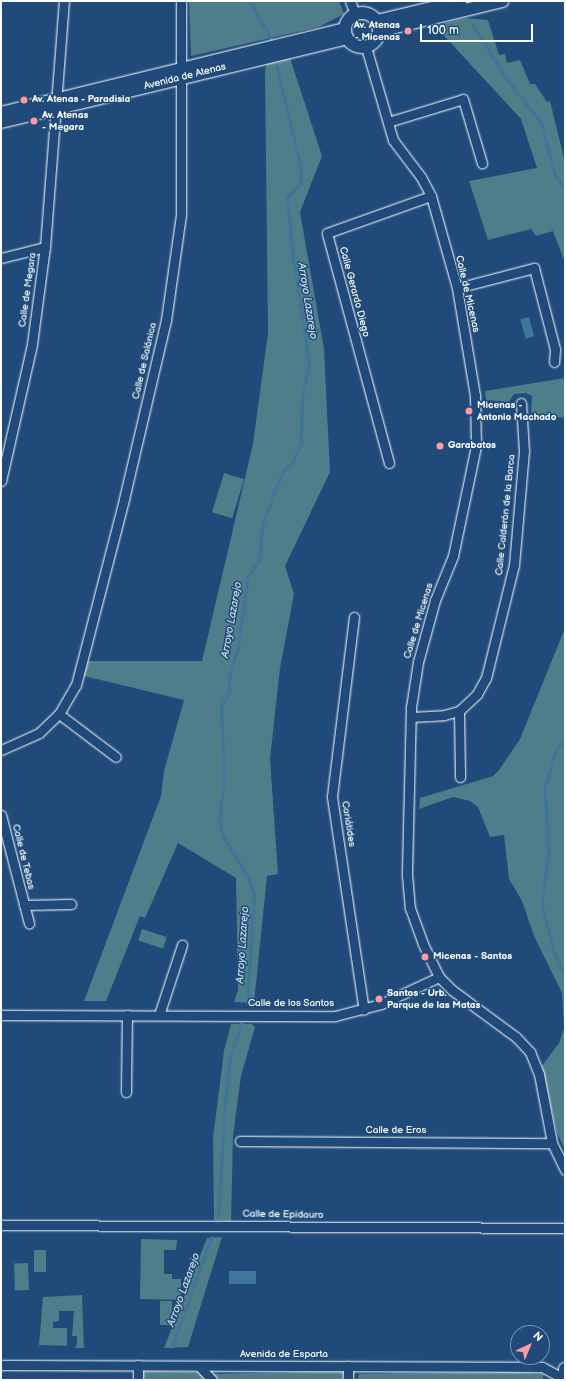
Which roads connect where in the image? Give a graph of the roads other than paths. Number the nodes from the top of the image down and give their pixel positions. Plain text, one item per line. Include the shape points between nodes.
1 (64, 1) edge
2 (181, 1) edge
3 (350, 1) edge
4 (461, 1) edge
5 (502, 1) edge
6 (355, 14) junction
7 (378, 26) junction
8 (346, 34) junction
9 (366, 47) junction
10 (181, 73) junction
11 (55, 104) junction
12 (1, 113) edge
13 (1, 122) edge
14 (388, 122) junction
15 (482, 163) dead end
16 (430, 196) junction
17 (45, 247) junction
18 (1, 258) edge
19 (456, 288) junction
20 (554, 362) dead end
21 (522, 402) dead end
22 (389, 463) dead end
23 (1, 481) edge
24 (354, 617) dead end
25 (459, 711) junction
26 (59, 714) junction
27 (411, 717) junction
28 (1, 750) edge
29 (116, 757) dead end
30 (460, 777) dead end
31 (1, 815) edge
32 (71, 904) dead end
33 (24, 905) junction
34 (29, 923) dead end
35 (182, 945) dead end
36 (439, 977) junction
37 (364, 1010) junction
38 (1, 1015) edge
39 (127, 1015) junction
40 (159, 1015) junction
41 (126, 1092) dead end
42 (240, 1142) dead end
43 (552, 1142) junction
44 (565, 1170) edge
45 (1, 1225) edge
46 (565, 1228) edge
47 (1, 1365) edge
48 (138, 1365) junction
49 (199, 1366) junction
50 (348, 1366) junction
51 (565, 1369) edge
52 (565, 1379) edge
53 (138, 1380) edge
54 (212, 1380) edge
55 (348, 1380) edge

1 - 11 street, Calle de Megara
2 - 10 street, Calle de Salónica
3 - 6 street
4 - 7 main road
5 - 7 main road
6 - 7 main road via 367,14
6 - 8 main road via 348,20
7 - 9 main road via 375,41
8 - 9 main road via 353,45
8 - 10 main road, Avenida de Atenas
9 - 14 street, Calle de Micenas
10 - 11 main road, Avenida de Atenas
10 - 26 street, Calle de Salónica via 181,214 166,320 76,685
11 - 12 main road, Avenida de Atenas
11 - 13 main road, Avenida de Atenas
11 - 17 street, Calle de Megara
14 - 15 street via 463,99
14 - 16 street, Calle de Micenas via 393,140 421,177
16 - 19 street, Calle de Micenas
16 - 22 street, Calle Gerardo Diego via 327,233
17 - 18 street
17 - 23 street, Calle de Megara via 32,344
19 - 20 street via 534,268 555,349
19 - 27 street, Calle de Micenas via 473,378 476,446 453,556 435,600 418,662
21 - 25 street, Calle Calderón de la Barca via 524,451 514,565 486,678 477,694
24 - 37 street, Cariátides via 332,797
25 - 27 street, Calle Calderón de la Barca via 444,716
25 - 30 street
26 - 28 street, Calle de Salónica via 39,733 19,745
26 - 29 street
27 - 36 street, Calle de Micenas via 407,875 410,908
31 - 33 street, Calle de Tebas
32 - 33 street, Calle de Tebas
33 - 34 street, Calle de Tebas
35 - 40 street
36 - 37 street, Calle de los Santos
36 - 43 street, Calle de Micenas via 452,990 516,1037 530,1052 539,1074
37 - 40 street, Calle de los Santos via 335,1016
38 - 39 street, Calle de los Santos
39 - 40 street, Calle de los Santos
39 - 41 street
42 - 43 street, Calle de Eros
43 - 44 street, Calle de Micenas
45 - 46 street, Calle de Epidauro
47 - 48 street, Avenida de Esparta
48 - 49 street, Avenida de Esparta
48 - 53 street
49 - 50 street, Avenida de Esparta
49 - 54 street
50 - 52 street, Avenida de Esparta via 542,1367
50 - 55 street
51 - 52 main road

